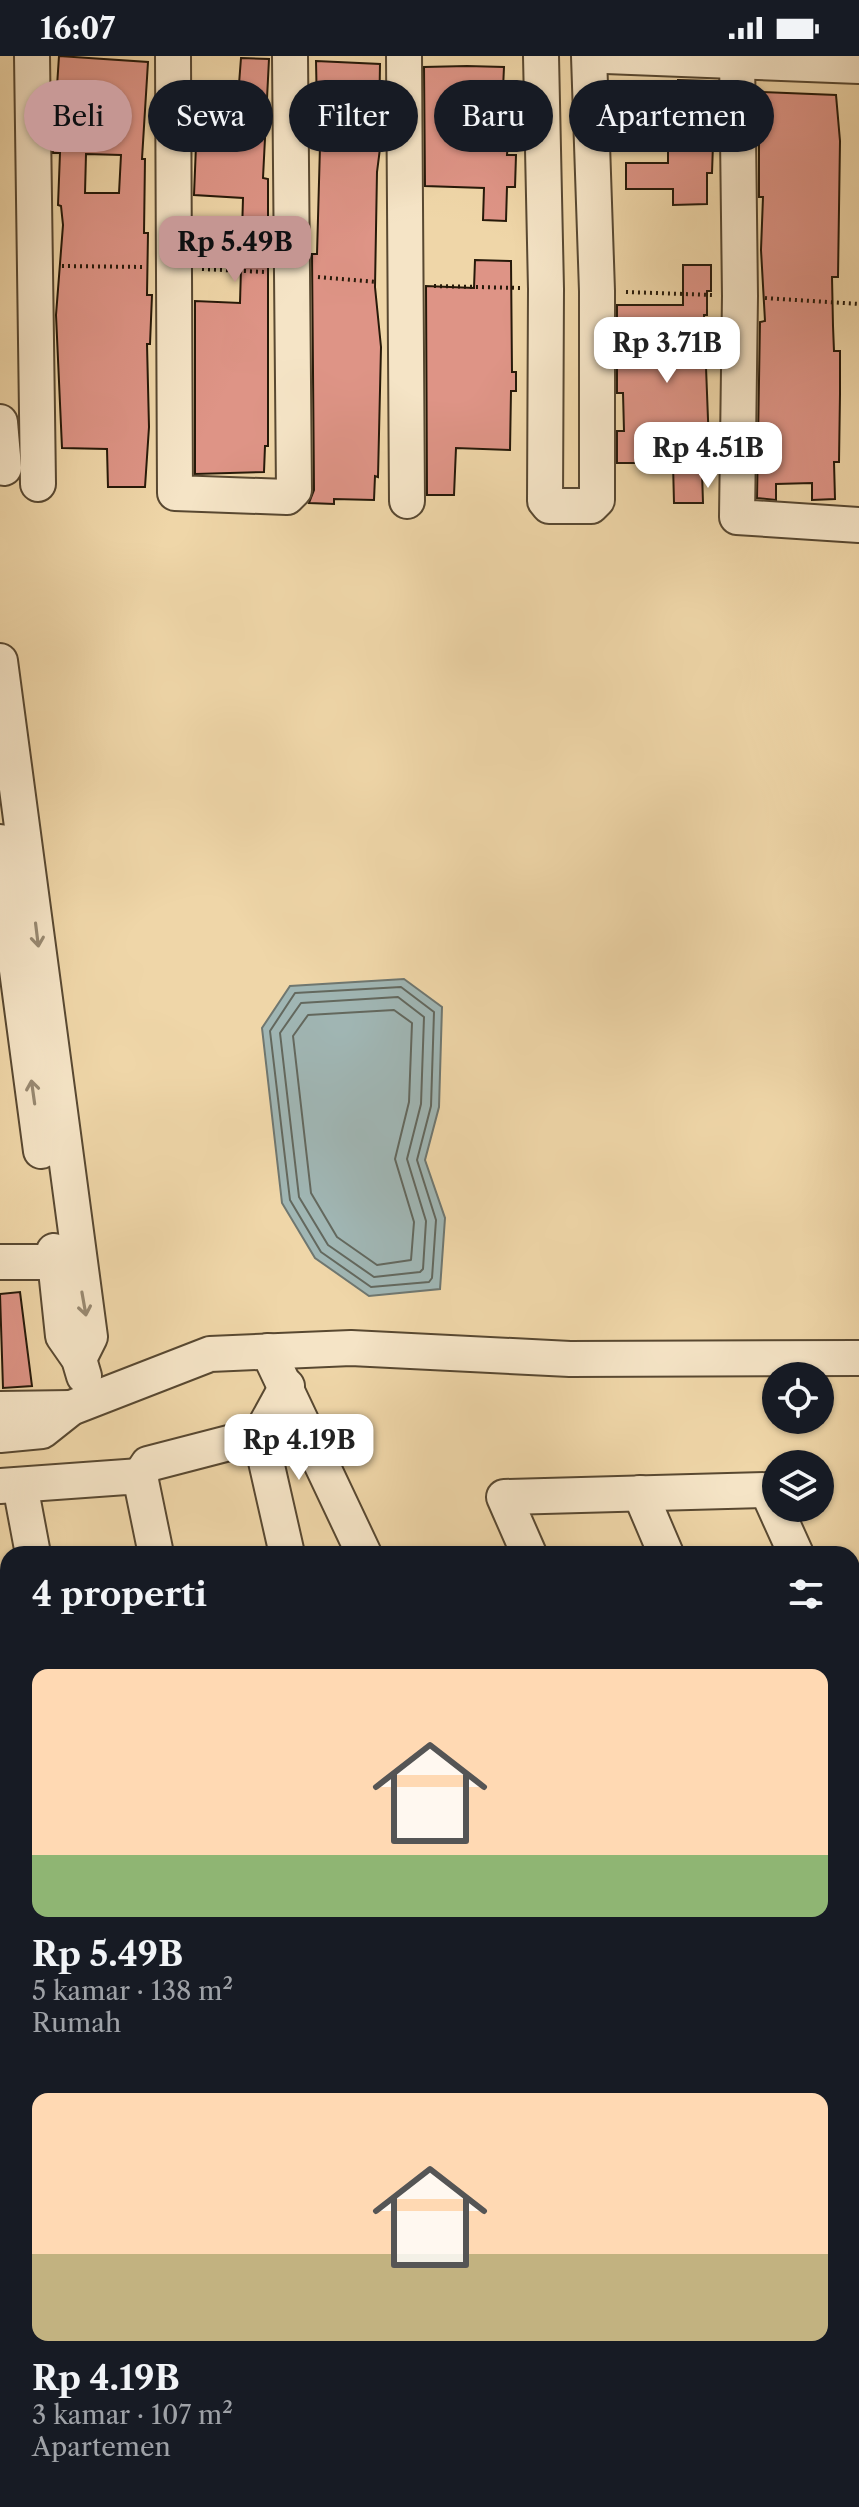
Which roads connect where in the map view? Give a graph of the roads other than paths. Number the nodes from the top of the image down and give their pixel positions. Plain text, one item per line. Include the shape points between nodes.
1 (32, 56) edge
2 (173, 56) edge
3 (290, 56) edge
4 (404, 56) edge
5 (541, 56) edge
6 (589, 56) edge
7 (606, 56) edge
8 (737, 59) edge
9 (859, 66) edge
10 (0, 422) edge
11 (4, 468) dead end
12 (38, 484) dead end
13 (407, 501) dead end
14 (859, 525) edge
15 (0, 661) edge
16 (0, 842) edge
17 (50, 1132) junction
18 (0, 1262) edge
19 (55, 1262) junction
20 (268, 1351) junction
21 (859, 1358) edge
22 (79, 1359) junction
23 (287, 1386) junction
24 (81, 1404) junction
25 (0, 1409) edge
26 (0, 1435) edge
27 (260, 1435) junction
28 (140, 1476) junction
29 (10, 1485) edge
30 (640, 1493) junction
31 (30, 1546) edge
32 (154, 1546) edge
33 (285, 1546) edge
34 (360, 1546) edge
35 (525, 1546) edge
36 (663, 1546) edge
37 (792, 1546) edge

1 - 12 street
2 - 3 street via 175,493 287,497 294,490
4 - 13 street
5 - 6 street via 545,501 549,506 591,506 597,500 597,291
7 - 8 street
8 - 9 street
8 - 14 street via 737,517
10 - 11 street
15 -> 17 street
17 -> 16 street
17 - 19 street
17 -> 22 street via 90,1337
18 - 19 street
19 - 22 street via 63,1336
20 - 21 street via 351,1348 570,1359
20 - 23 street
20 - 24 street via 210,1354
22 - 24 street
23 - 27 street
23 - 34 street
24 - 25 street
24 - 26 street via 42,1431
27 - 28 street via 148,1464
27 - 33 street
28 - 29 street
28 - 32 street
29 - 31 street
30 - 35 street via 504,1497
30 - 36 street
30 - 37 street via 767,1490

